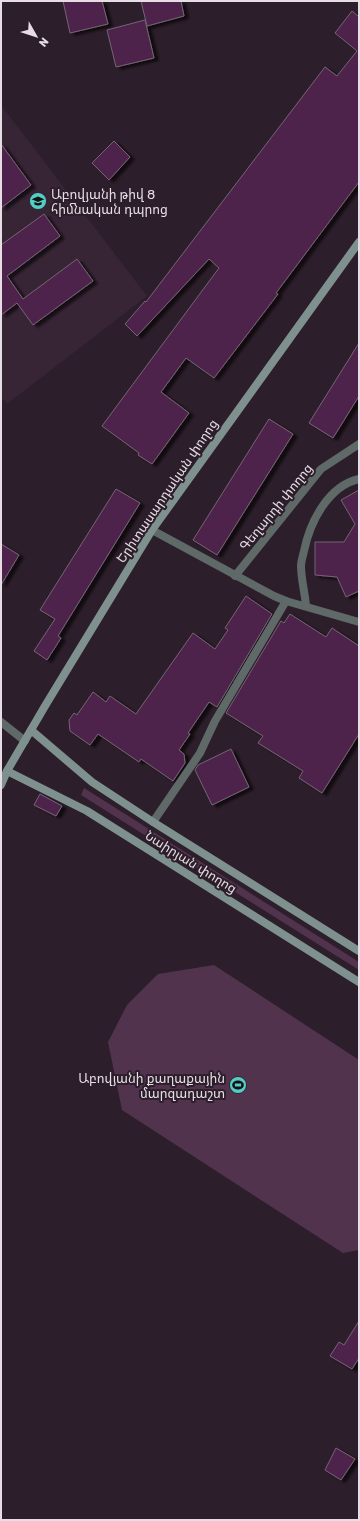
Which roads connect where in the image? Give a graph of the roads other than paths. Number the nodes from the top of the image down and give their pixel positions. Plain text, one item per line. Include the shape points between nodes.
1 (359, 242) edge
2 (359, 444) edge
3 (359, 479) edge
4 (152, 530) junction
5 (235, 576) junction
6 (286, 601) junction
7 (306, 606) junction
8 (359, 622) edge
9 (1, 722) edge
10 (31, 730) junction
11 (25, 741) junction
12 (7, 771) junction
13 (1, 785) edge
14 (153, 822) junction
15 (359, 950) edge
16 (359, 982) edge

1 - 4 street, Երիտասարդական փողոց
2 - 5 street, Գեղարդի փողոց via 321,469
3 - 7 street via 351,480 334,493 320,510 307,535 301,565
4 - 5 street
4 - 10 street, Երիտասարդական փողոց
5 - 6 street
6 - 7 street
6 - 14 street via 215,722 200,753
7 - 8 street
9 - 11 street
10 - 11 street, Երիտասարդական փողոց
10 - 14 street, Նաիրյան փողոց via 92,782
11 - 12 street, Երիտասարդական փողոց
12 - 13 street, Երիտասարդական փողոց
12 - 16 street, Նաիրյան փողոց via 87,811
14 - 15 street, Նաիրյան փողոց

